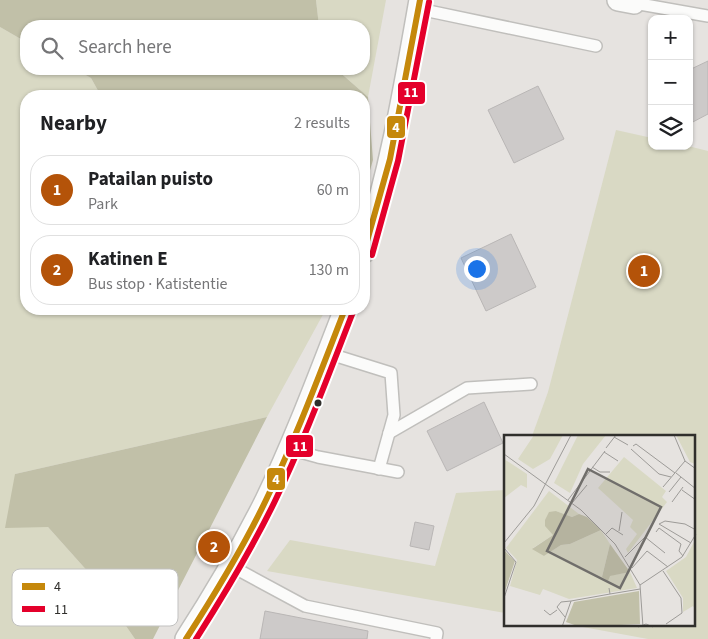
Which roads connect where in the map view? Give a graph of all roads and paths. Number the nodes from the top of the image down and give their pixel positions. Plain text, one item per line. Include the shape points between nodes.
1 (626, 1) edge
2 (419, 5) edge
3 (708, 16) edge
4 (596, 46) dead end
5 (370, 234) edge
6 (343, 315) edge
7 (327, 353) junction
8 (531, 384) dead end
9 (389, 433) junction
10 (289, 449) junction
11 (379, 469) junction
12 (398, 472) dead end
13 (231, 566) junction
14 (186, 639) edge
15 (436, 639) edge

1 - 3 lane
2 - 4 lane
2 - 5 street via 404,93
6 - 7 street
7 - 9 lane via 390,373 394,415
7 - 10 street
8 - 9 lane via 467,388
9 - 11 lane
10 - 11 lane
10 - 13 street
11 - 12 lane
13 - 14 street
13 - 15 lane via 305,606 437,633

